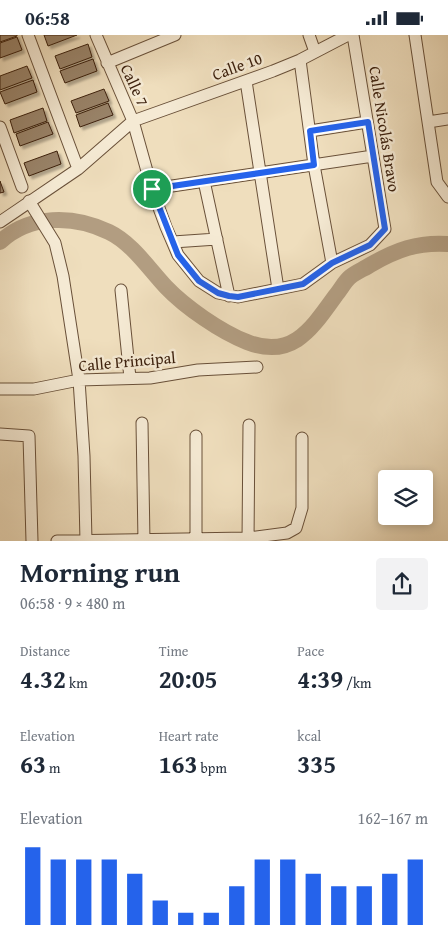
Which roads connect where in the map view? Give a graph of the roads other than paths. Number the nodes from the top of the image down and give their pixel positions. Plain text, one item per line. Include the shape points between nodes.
1 (28, 35) edge
2 (96, 35) edge
3 (175, 35) edge
4 (309, 35) edge
5 (348, 35) edge
6 (354, 35) edge
7 (415, 35) edge
8 (315, 52) junction
9 (300, 59) junction
10 (107, 63) junction
11 (246, 81) junction
12 (448, 119) edge
13 (134, 121) junction
14 (368, 122) junction
15 (428, 122) junction
16 (0, 127) edge
17 (310, 131) junction
18 (373, 156) junction
19 (314, 165) junction
20 (77, 166) dead end
21 (261, 173) junction
22 (204, 181) junction
23 (22, 187) dead end
24 (152, 189) junction
25 (448, 197) edge
26 (32, 204) junction
27 (0, 222) edge
28 (217, 239) junction
29 (173, 242) junction
30 (332, 263) junction
31 (278, 289) junction
32 (121, 290) dead end
33 (229, 296) junction
34 (257, 367) dead end
35 (130, 378) junction
36 (79, 380) junction
37 (0, 389) edge
38 (142, 423) dead end
39 (249, 425) dead end
40 (0, 434) edge
41 (196, 436) dead end
42 (302, 438) dead end
43 (196, 539) junction
44 (248, 539) edge
45 (86, 540) edge
46 (144, 540) edge
47 (32, 541) edge
48 (57, 541) edge

1 - 20 street
2 - 10 street, Calle 7
3 - 10 street
4 - 8 street
5 - 8 street, Calle 10
6 - 14 street, Calle Nicolás Bravo
7 - 15 street
8 - 9 street, Calle 10
9 - 11 street, Calle 10
9 - 17 street
10 - 13 street, Calle 7
11 - 13 street, Calle 10
11 - 21 street
12 - 15 street
13 - 24 street, Calle 7
13 - 26 street
14 - 17 street
14 - 18 street, Calle Nicolás Bravo
15 - 25 street via 437,182
16 - 23 street
17 - 19 street
18 - 19 street
18 - 30 street, Calle Nicolás Bravo via 385,229 370,245
19 - 21 street
19 - 30 street
21 - 22 street
21 - 31 street
22 - 24 street
22 - 28 street
24 - 29 street, Calle 7
26 - 27 street
26 - 36 street via 55,243
28 - 29 street
28 - 33 street
29 - 33 street, Calle 7 via 178,255 199,281
30 - 31 street via 303,284
31 - 33 street
32 - 35 street
34 - 35 street, Calle Principal
35 - 36 street, Calle Principal
36 - 37 street, Calle Principal via 34,389
36 - 45 street
38 - 46 street
39 - 44 street
40 - 47 street via 29,435
41 - 43 street
42 - 44 street via 302,508 296,528 277,536
43 - 44 street
43 - 46 street
45 - 46 street
45 - 48 street

